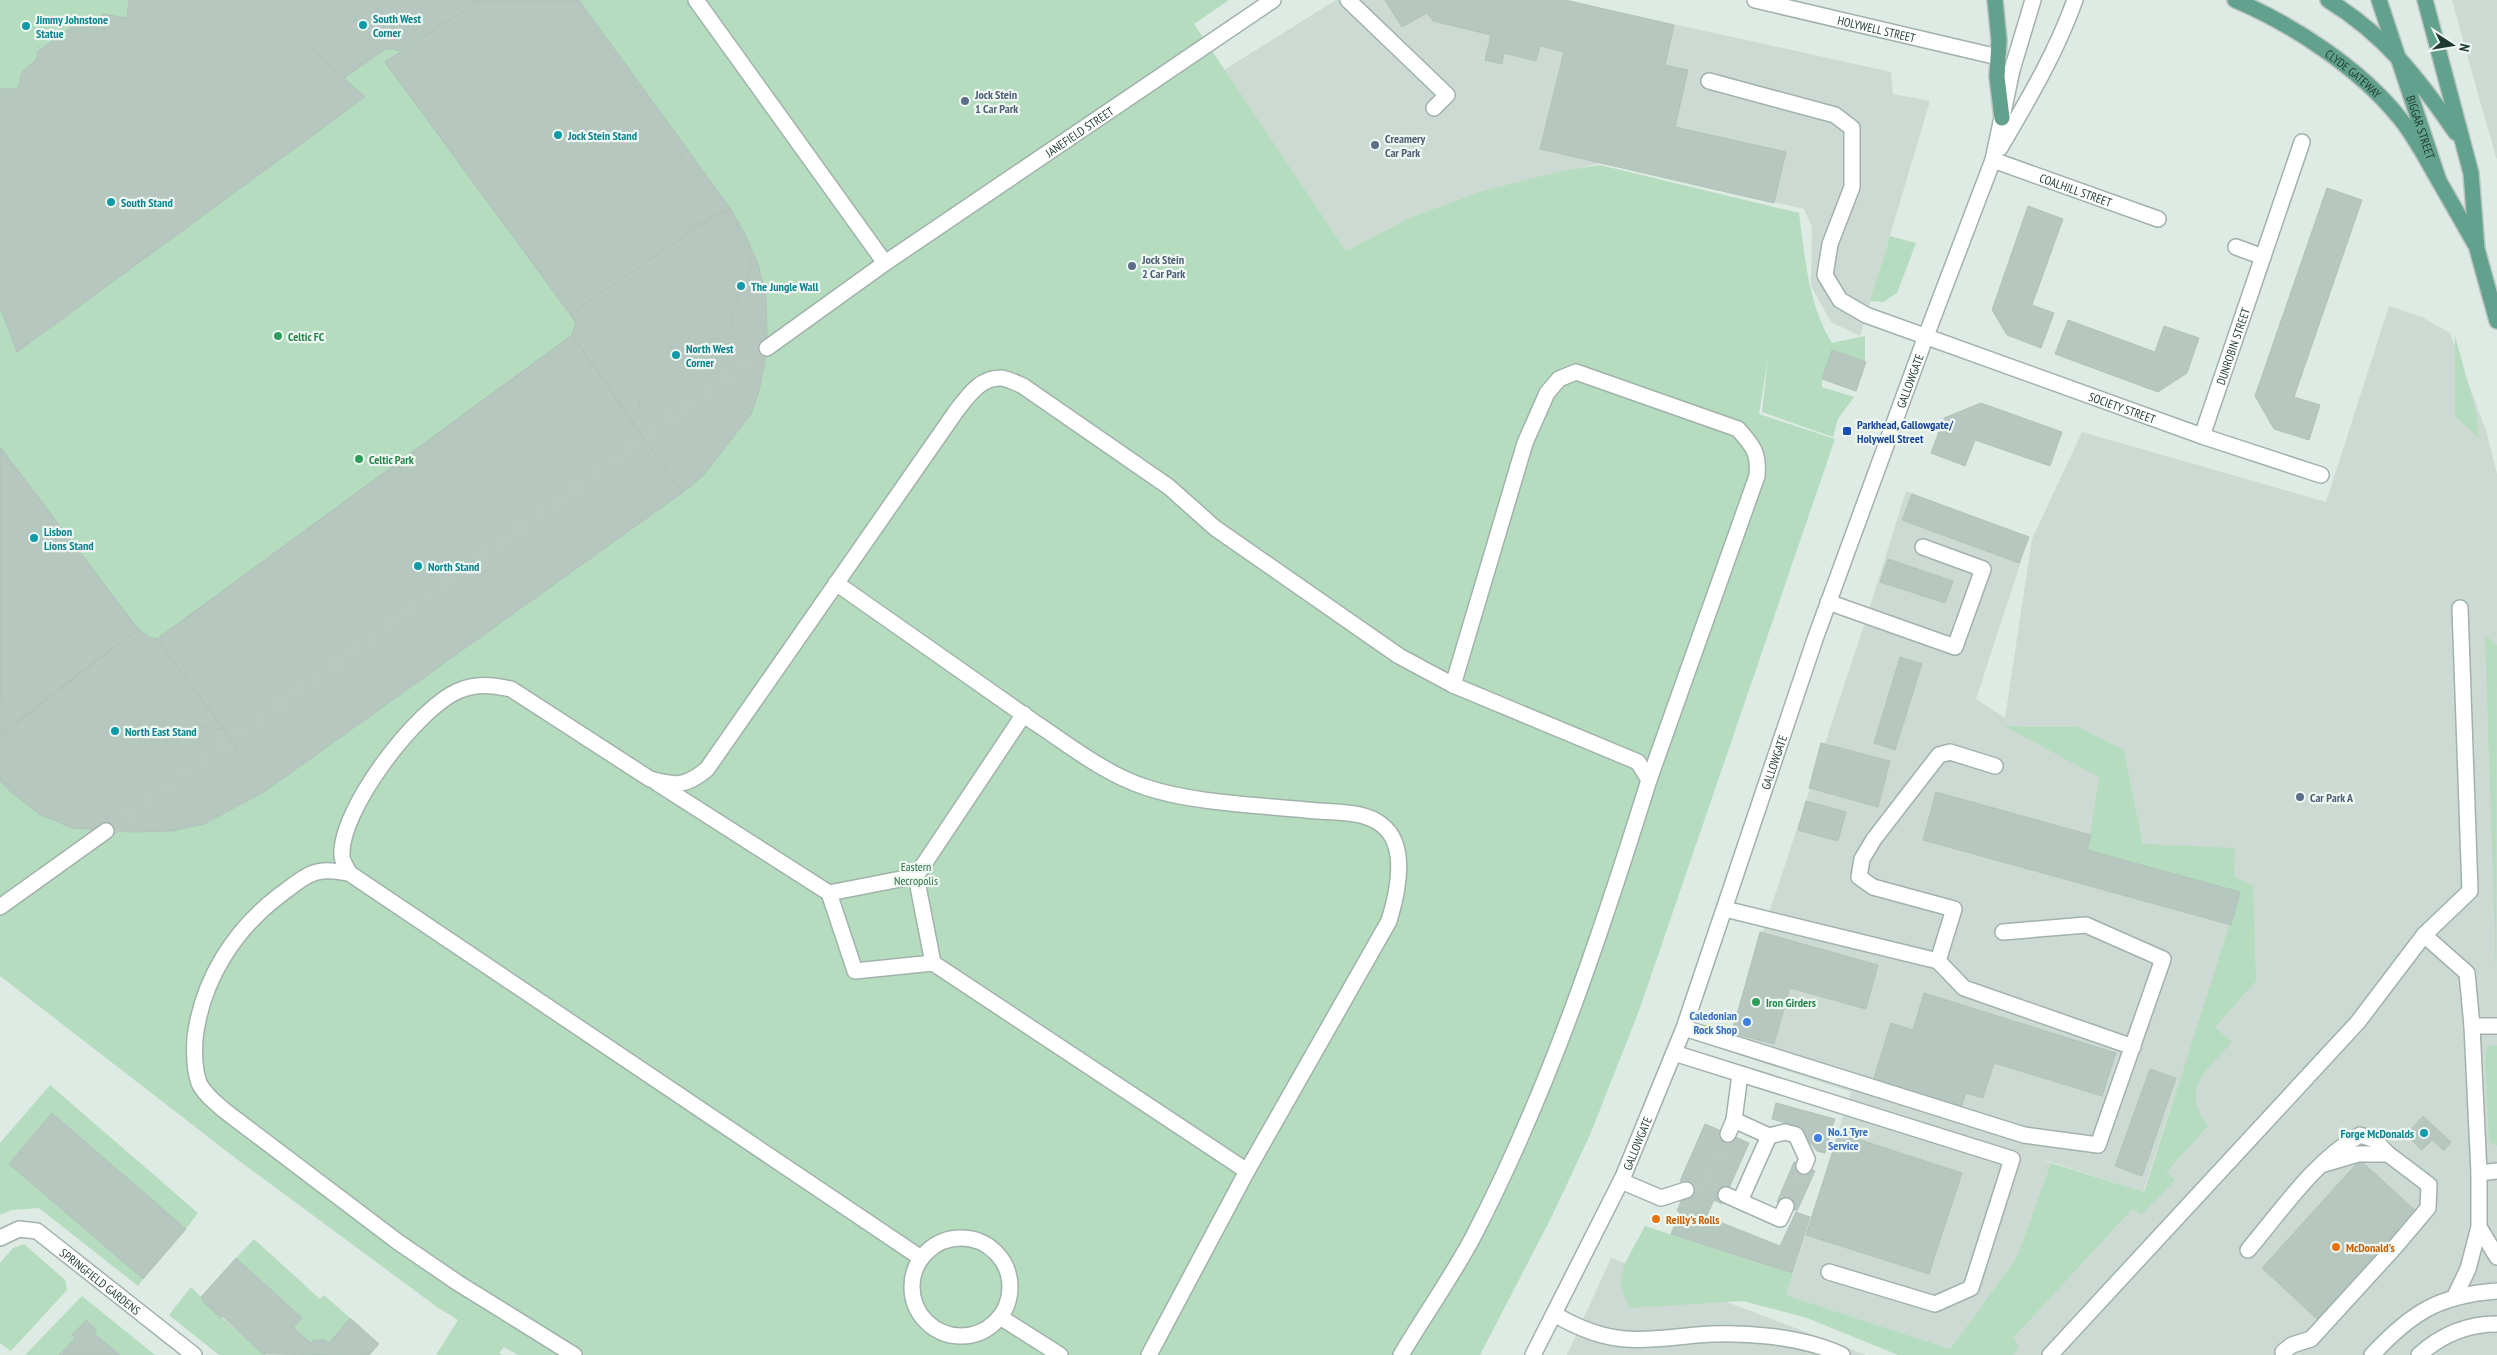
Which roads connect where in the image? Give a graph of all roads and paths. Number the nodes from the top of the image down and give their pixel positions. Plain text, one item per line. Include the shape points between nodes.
1 (696, 0) edge
2 (1273, 0) edge
3 (1348, 0) edge
4 (1755, 0) edge
5 (1996, 0) edge
6 (2033, 0) edge
7 (2075, 0) edge
8 (2235, 0) edge
9 (2328, 0) edge
10 (2379, 0) edge
11 (2425, 0) edge
12 (2397, 55) junction
13 (1998, 57) junction
14 (1709, 81) dead end
15 (1434, 108) dead end
16 (2002, 118) junction
17 (2302, 142) dead end
18 (2463, 143) junction
19 (1993, 160) junction
20 (2439, 181) junction
21 (2158, 219) dead end
22 (2236, 247) dead end
23 (2477, 248) junction
24 (2263, 257) junction
25 (885, 263) junction
26 (2497, 321) edge
27 (1926, 336) junction
28 (767, 348) tunnel mouth
29 (2202, 436) junction
30 (2321, 475) dead end
31 (1923, 547) dead end
32 (836, 582) junction
33 (1828, 602) junction
34 (2460, 608) dead end
35 (1454, 685) junction
36 (1024, 714) junction
37 (1995, 766) dead end
38 (650, 779) junction
39 (1649, 780) junction
40 (106, 831) tunnel mouth
41 (349, 873) junction
42 (916, 876) junction
43 (829, 893) junction
44 (3, 899) edge
45 (1724, 909) junction
46 (2003, 932) dead end
47 (2424, 935) junction
48 (1938, 961) junction
49 (933, 963) junction
50 (2472, 1026) junction
51 (2497, 1026) edge
52 (1684, 1028) junction
53 (2133, 1047) junction
54 (1674, 1053) junction
55 (1740, 1074) junction
56 (1769, 1136) junction
57 (1804, 1166) tunnel mouth
58 (1247, 1171) junction
59 (2497, 1171) edge
60 (2479, 1173) junction
61 (1621, 1181) junction
62 (1686, 1190) tunnel mouth
63 (1726, 1195) dead end
64 (1740, 1201) junction
65 (1786, 1206) tunnel mouth
66 (2479, 1227) junction
67 (0, 1238) edge
68 (2248, 1250) dead end
69 (2497, 1257) edge
70 (921, 1258) junction
71 (1829, 1272) dead end
72 (2497, 1291) edge
73 (2455, 1296) junction
74 (1554, 1314) junction
75 (1000, 1317) junction
76 (2497, 1324) edge
77 (2283, 1352) dead end
78 (194, 1355) edge
79 (574, 1355) edge
80 (1060, 1355) edge
81 (1149, 1355) edge
82 (1401, 1355) edge
83 (1532, 1355) edge
84 (1842, 1355) edge
85 (2050, 1355) edge
86 (2372, 1355) edge
87 (2419, 1355) edge

1 - 25 street
2 - 25 street, JANEFIELD STREET
3 - 15 street via 1448,95
4 - 13 street, HOLYWELL STREET
5 - 13 main road
6 - 16 street, GALLOWGATE via 2012,70
7 - 19 street, GALLOWGATE via 2038,83
8 - 20 main road, CLYDE GATEWAY via 2282,24 2356,75 2398,116
9 - 12 main road via 2359,20
10 - 12 main road, BIGGAR STREET
11 - 18 main road, BIGGAR STREET
12 - 18 main road
12 - 20 main road, BIGGAR STREET
13 - 16 main road via 1997,91
14 - 27 street, SOCIETY STREET via 1835,114 1852,128 1852,187 1830,244 1825,275 1840,300 1857,311
16 - 19 street, GALLOWGATE
17 - 24 street, DUNROBIN STREET
18 - 23 main road, BIGGAR STREET via 2471,172
19 - 21 street, COALHILL STREET
19 - 27 street, GALLOWGATE
20 - 23 main road, BIGGAR STREET
22 - 24 street
23 - 26 main road, BIGGAR STREET
24 - 29 street, DUNROBIN STREET
25 - 28 street, JANEFIELD STREET
27 - 29 street, SOCIETY STREET
27 - 33 street, GALLOWGATE
29 - 30 street, SOCIETY STREET
31 - 33 street via 1983,569 1955,647
32 - 35 street via 973,390 988,380 1002,378 1023,386 1169,487 1215,528 1399,656
32 - 36 street
32 - 38 street via 707,769 695,779 681,784
33 - 45 street, GALLOWGATE
34 - 47 street via 2470,892
35 - 39 street via 1638,762
35 - 39 street via 1525,443 1547,393 1559,379 1576,372 1738,429 1753,445 1758,459 1757,476
36 - 42 street
36 - 58 street via 1119,776 1146,787 1203,799 1342,812 1375,820 1385,827 1394,842 1400,864 1399,881 1389,921
37 - 48 street via 1950,752 1939,755 1886,822 1862,859 1859,877 1873,887 1954,909
38 - 41 street via 511,689 475,686 442,699 428,712 362,793 344,833 342,857
38 - 43 street
39 - 82 street via 1602,931 1540,1092 1471,1239
40 - 44 street
41 - 70 street
41 - 79 street via 322,870 300,880 268,904 231,946 218,965 202,1002 194,1051 200,1085 225,1111 398,1242
42 - 43 street
42 - 49 street
43 - 49 street via 854,971
45 - 48 street
45 - 52 street, GALLOWGATE
46 - 53 street via 2086,926 2163,959
47 - 50 street via 2467,973
47 - 85 street via 2358,1022
48 - 53 street via 1964,988
49 - 58 street
50 - 51 street
50 - 60 street
52 - 53 street via 2024,1135 2098,1144
52 - 54 street, GALLOWGATE
54 - 55 street
54 - 61 street, GALLOWGATE
55 - 56 street via 1731,1127
55 - 71 street via 2012,1158 1971,1288 1935,1304
56 - 57 street via 1785,1132 1796,1135 1807,1159
56 - 64 street
58 - 81 street
59 - 60 street
60 - 66 street
61 - 62 street via 1661,1198
61 - 74 street, GALLOWGATE
63 - 64 street
64 - 65 street via 1780,1219
66 - 69 street
66 - 73 street via 2468,1269
67 - 78 street, SPRINGFIELD GARDENS via 19,1229 37,1231
68 - 77 street via 2320,1165 2360,1135 2376,1140 2388,1154 2428,1185 2428,1208 2395,1248 2310,1339
70 - 75 street via 912,1290 916,1306 939,1331 955,1335 972,1334 987,1328
70 - 75 street via 932,1247 953,1239 976,1240 990,1247 1008,1272 1010,1288
72 - 73 street
73 - 86 street via 2415,1314
74 - 83 street, GALLOWGATE
74 - 84 street via 1578,1328 1624,1339 1760,1334
75 - 80 street
76 - 87 street via 2467,1327 2448,1335

